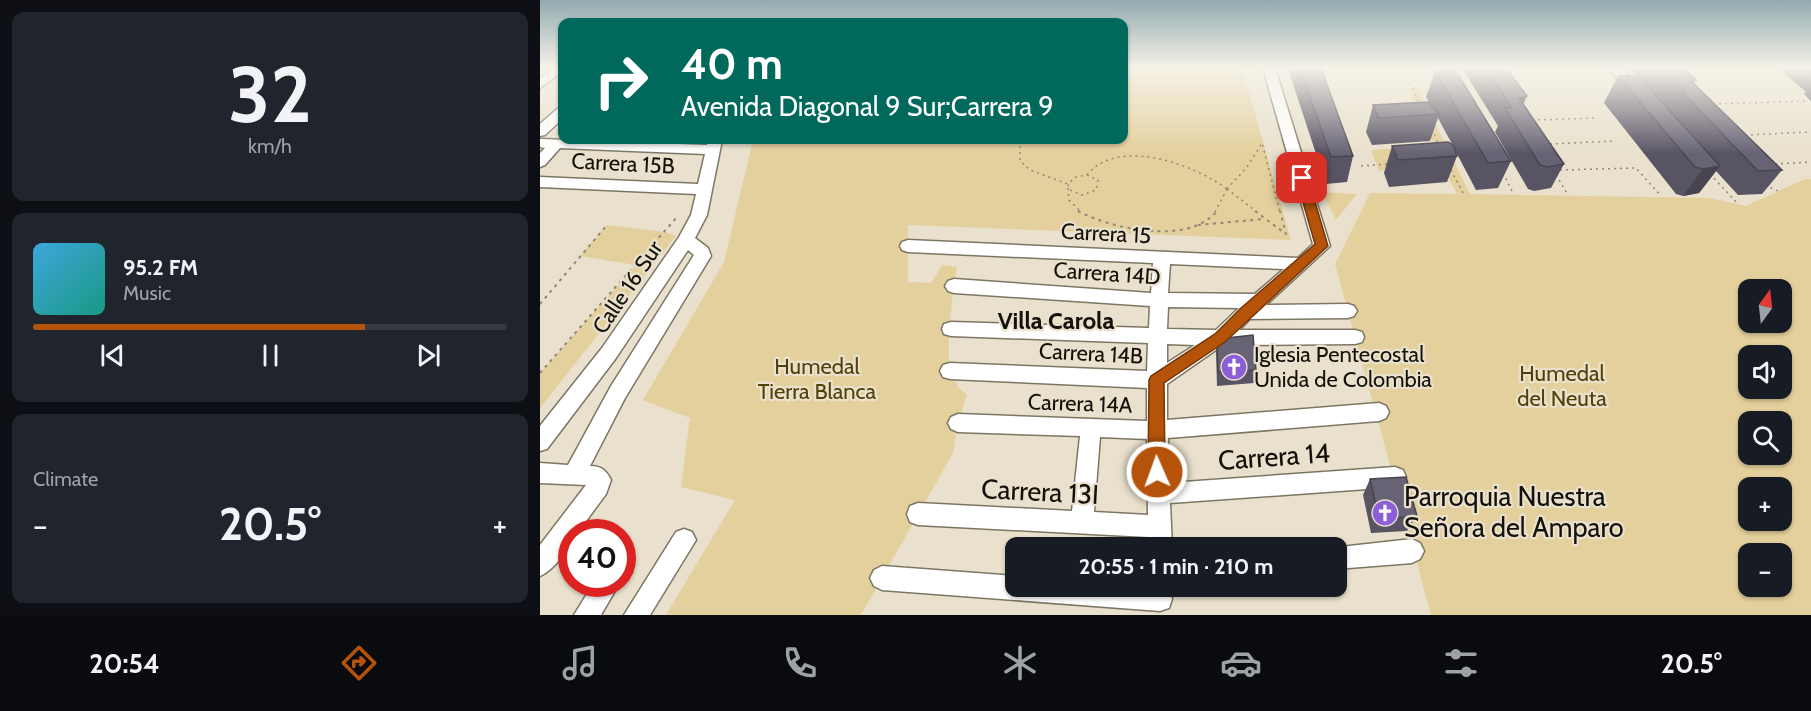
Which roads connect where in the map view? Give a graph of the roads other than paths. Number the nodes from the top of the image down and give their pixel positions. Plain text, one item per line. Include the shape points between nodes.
1 (1278, 97) edge
2 (558, 117) edge
3 (540, 132) edge
4 (540, 143) edge
5 (557, 143) joint
6 (636, 144) edge
7 (714, 145) edge
8 (540, 162) edge
9 (540, 182) edge
10 (704, 189) junction
11 (686, 240) junction
12 (908, 246) dead end
13 (1162, 258) junction
14 (1301, 264) junction
15 (954, 286) dead end
16 (1158, 300) junction
17 (1252, 307) junction
18 (1348, 311) dead end
19 (951, 329) dead end
20 (1157, 336) junction
21 (1355, 337) dead end
22 (1220, 338) junction
23 (950, 370) dead end
24 (1157, 380) junction
25 (1379, 412) dead end
26 (958, 423) dead end
27 (1091, 427) junction
28 (1155, 430) junction
29 (540, 442) edge
30 (540, 473) edge
31 (574, 475) junction
32 (1395, 477) edge
33 (1157, 494) junction
34 (918, 514) dead end
35 (1082, 522) junction
36 (1159, 537) edge
37 (684, 540) dead end
38 (1412, 551) dead end
39 (1347, 556) edge
40 (540, 564) edge
41 (882, 578) dead end
42 (598, 597) edge
43 (1160, 600) edge
44 (586, 615) edge
45 (636, 615) edge

1 - 14 street via 1322,246
2 - 3 street
4 - 5 street
5 - 8 street
6 - 7 street
7 - 10 street, Calle 16 Sur
9 - 10 street, Carrera 15B
10 - 11 street, Calle 16 Sur via 699,215
11 - 29 street, Calle 16 Sur via 609,353
11 - 31 street via 703,256 618,392
12 - 13 street, Carrera 15
13 - 14 street, Carrera 15
13 - 16 street
14 - 17 street
15 - 16 street, Carrera 14D
16 - 17 street, Carrera 14D
16 - 20 street
17 - 18 street, Carrera 14D
17 - 22 street
19 - 20 street
20 - 22 street
20 - 24 street
21 - 22 street
22 - 24 street
23 - 24 street, Carrera 14B
24 - 28 street
25 - 28 street, Carrera 14A
26 - 27 street, Carrera 14A
27 - 28 street, Carrera 14A
27 - 35 street
28 - 33 street
30 - 31 street
31 - 40 street via 596,476 600,480 598,487
32 - 33 street, Carrera 14
33 - 36 street
34 - 35 street, Carrera 13I
35 - 36 street, Carrera 13I
37 - 45 street
38 - 39 street
41 - 43 street
42 - 44 street

